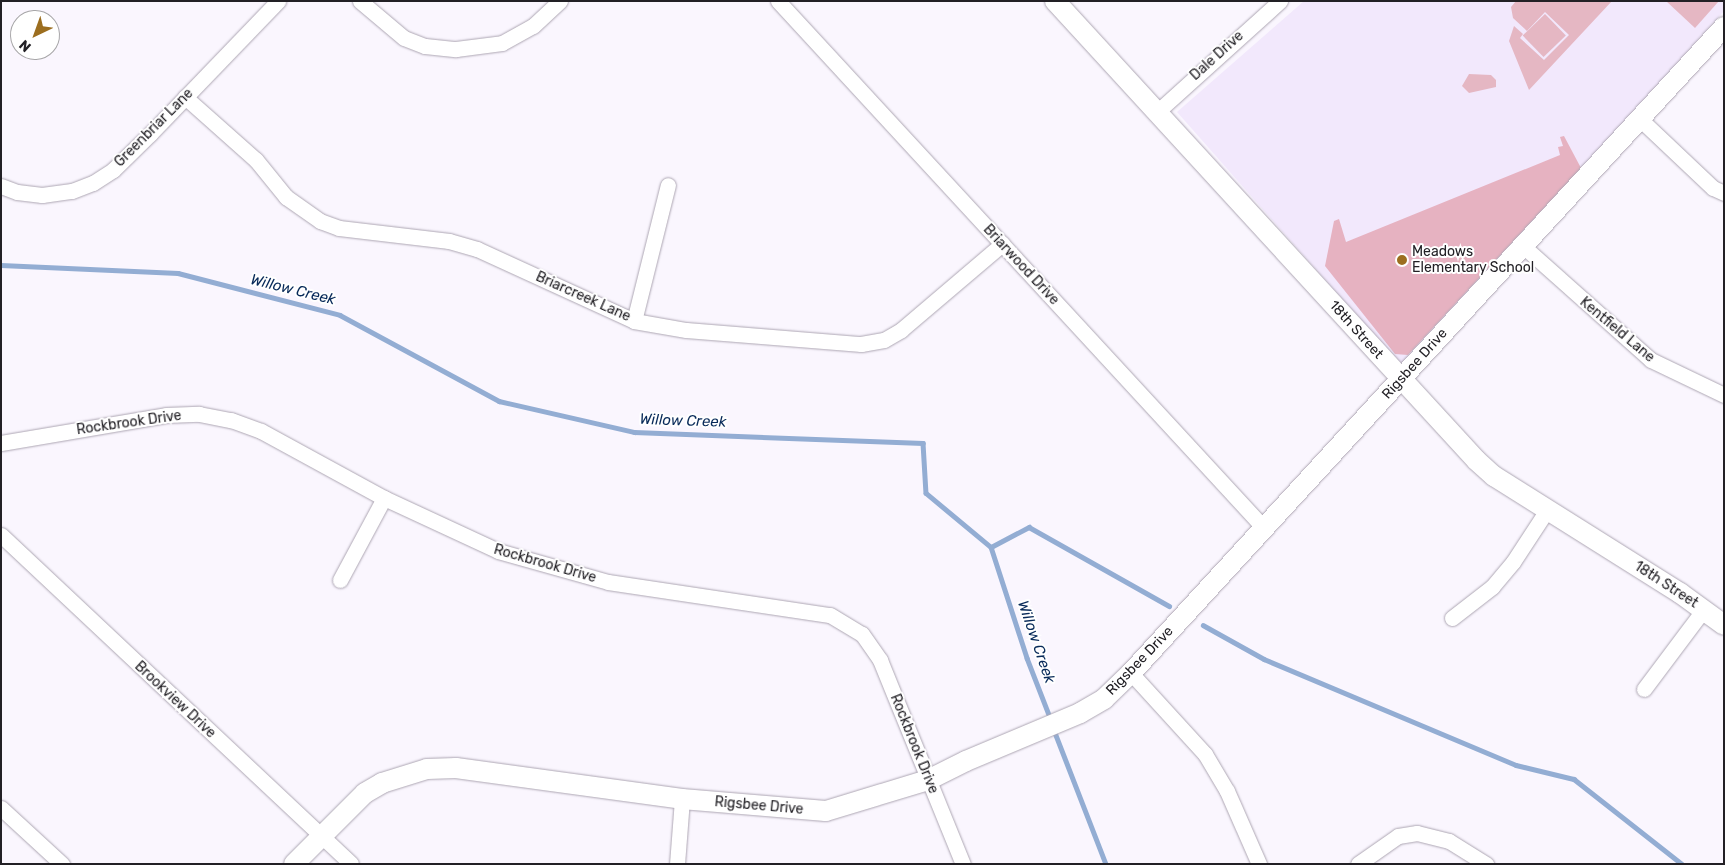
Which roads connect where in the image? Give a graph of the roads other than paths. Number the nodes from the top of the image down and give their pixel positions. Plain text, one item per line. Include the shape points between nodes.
1 (278, 1) edge
2 (360, 1) edge
3 (560, 1) edge
4 (778, 1) edge
5 (1056, 1) edge
6 (1280, 1) edge
7 (1724, 27) edge
8 (185, 98) junction
9 (1156, 112) junction
10 (1640, 120) junction
11 (668, 185) dead end
12 (1, 186) edge
13 (1724, 193) edge
14 (1002, 244) junction
15 (1523, 246) junction
16 (634, 321) junction
17 (1401, 380) junction
18 (1724, 395) edge
19 (1, 444) edge
20 (384, 498) junction
21 (1547, 510) junction
22 (1264, 528) junction
23 (1, 535) edge
24 (340, 580) dead end
25 (1704, 609) junction
26 (1452, 618) dead end
27 (1724, 625) edge
28 (1131, 673) junction
29 (1644, 688) dead end
30 (928, 780) junction
31 (682, 799) junction
32 (1, 808) edge
33 (320, 835) junction
34 (62, 864) edge
35 (294, 864) edge
36 (351, 864) edge
37 (677, 864) edge
38 (963, 864) edge
39 (1260, 864) edge
40 (1358, 864) edge
41 (1486, 864) edge

1 - 8 street, Greenbriar Lane
2 - 3 street via 404,38 425,46 456,49 502,43 533,26
4 - 14 street, Briarwood Drive
5 - 9 street, 18th Street
6 - 9 street, Dale Drive
7 - 10 street, Rigsbee Drive
8 - 12 street, Greenbriar Lane via 113,170 93,183 72,192 42,195
8 - 16 street, Briarcreek Lane via 256,160 286,197 320,221 338,228 449,240 477,249
9 - 17 street, 18th Street
10 - 13 street via 1713,188
10 - 15 street, Rigsbee Drive
11 - 16 street
14 - 16 street, Briarcreek Lane via 901,330 884,340 862,344 686,330
14 - 22 street, Briarwood Drive
15 - 17 street, Rigsbee Drive
15 - 18 street, Kentfield Lane via 1651,360
17 - 21 street, 18th Street via 1494,476
17 - 22 street, Rigsbee Drive
19 - 20 street, Rockbrook Drive via 166,415 199,414 232,420 261,431
20 - 24 street
20 - 30 street, Rockbrook Drive via 498,551 552,569 608,582 830,615 842,620 862,634 880,660
21 - 25 street, 18th Street
21 - 26 street via 1513,562 1492,587
22 - 28 street, Rigsbee Drive
23 - 33 street, Brookview Drive
25 - 27 street, 18th Street
25 - 29 street
28 - 30 street, Rigsbee Drive via 1104,699 1064,721 1023,736
28 - 39 street via 1205,754 1227,791
30 - 31 street, Rigsbee Drive via 826,811
30 - 38 street, Rockbrook Drive
31 - 33 street, Rigsbee Drive via 441,767 382,783 364,794
31 - 37 street
32 - 34 street
33 - 35 street, Rigsbee Drive
33 - 36 street, Brookview Drive
40 - 41 street via 1398,836 1417,833 1449,840

